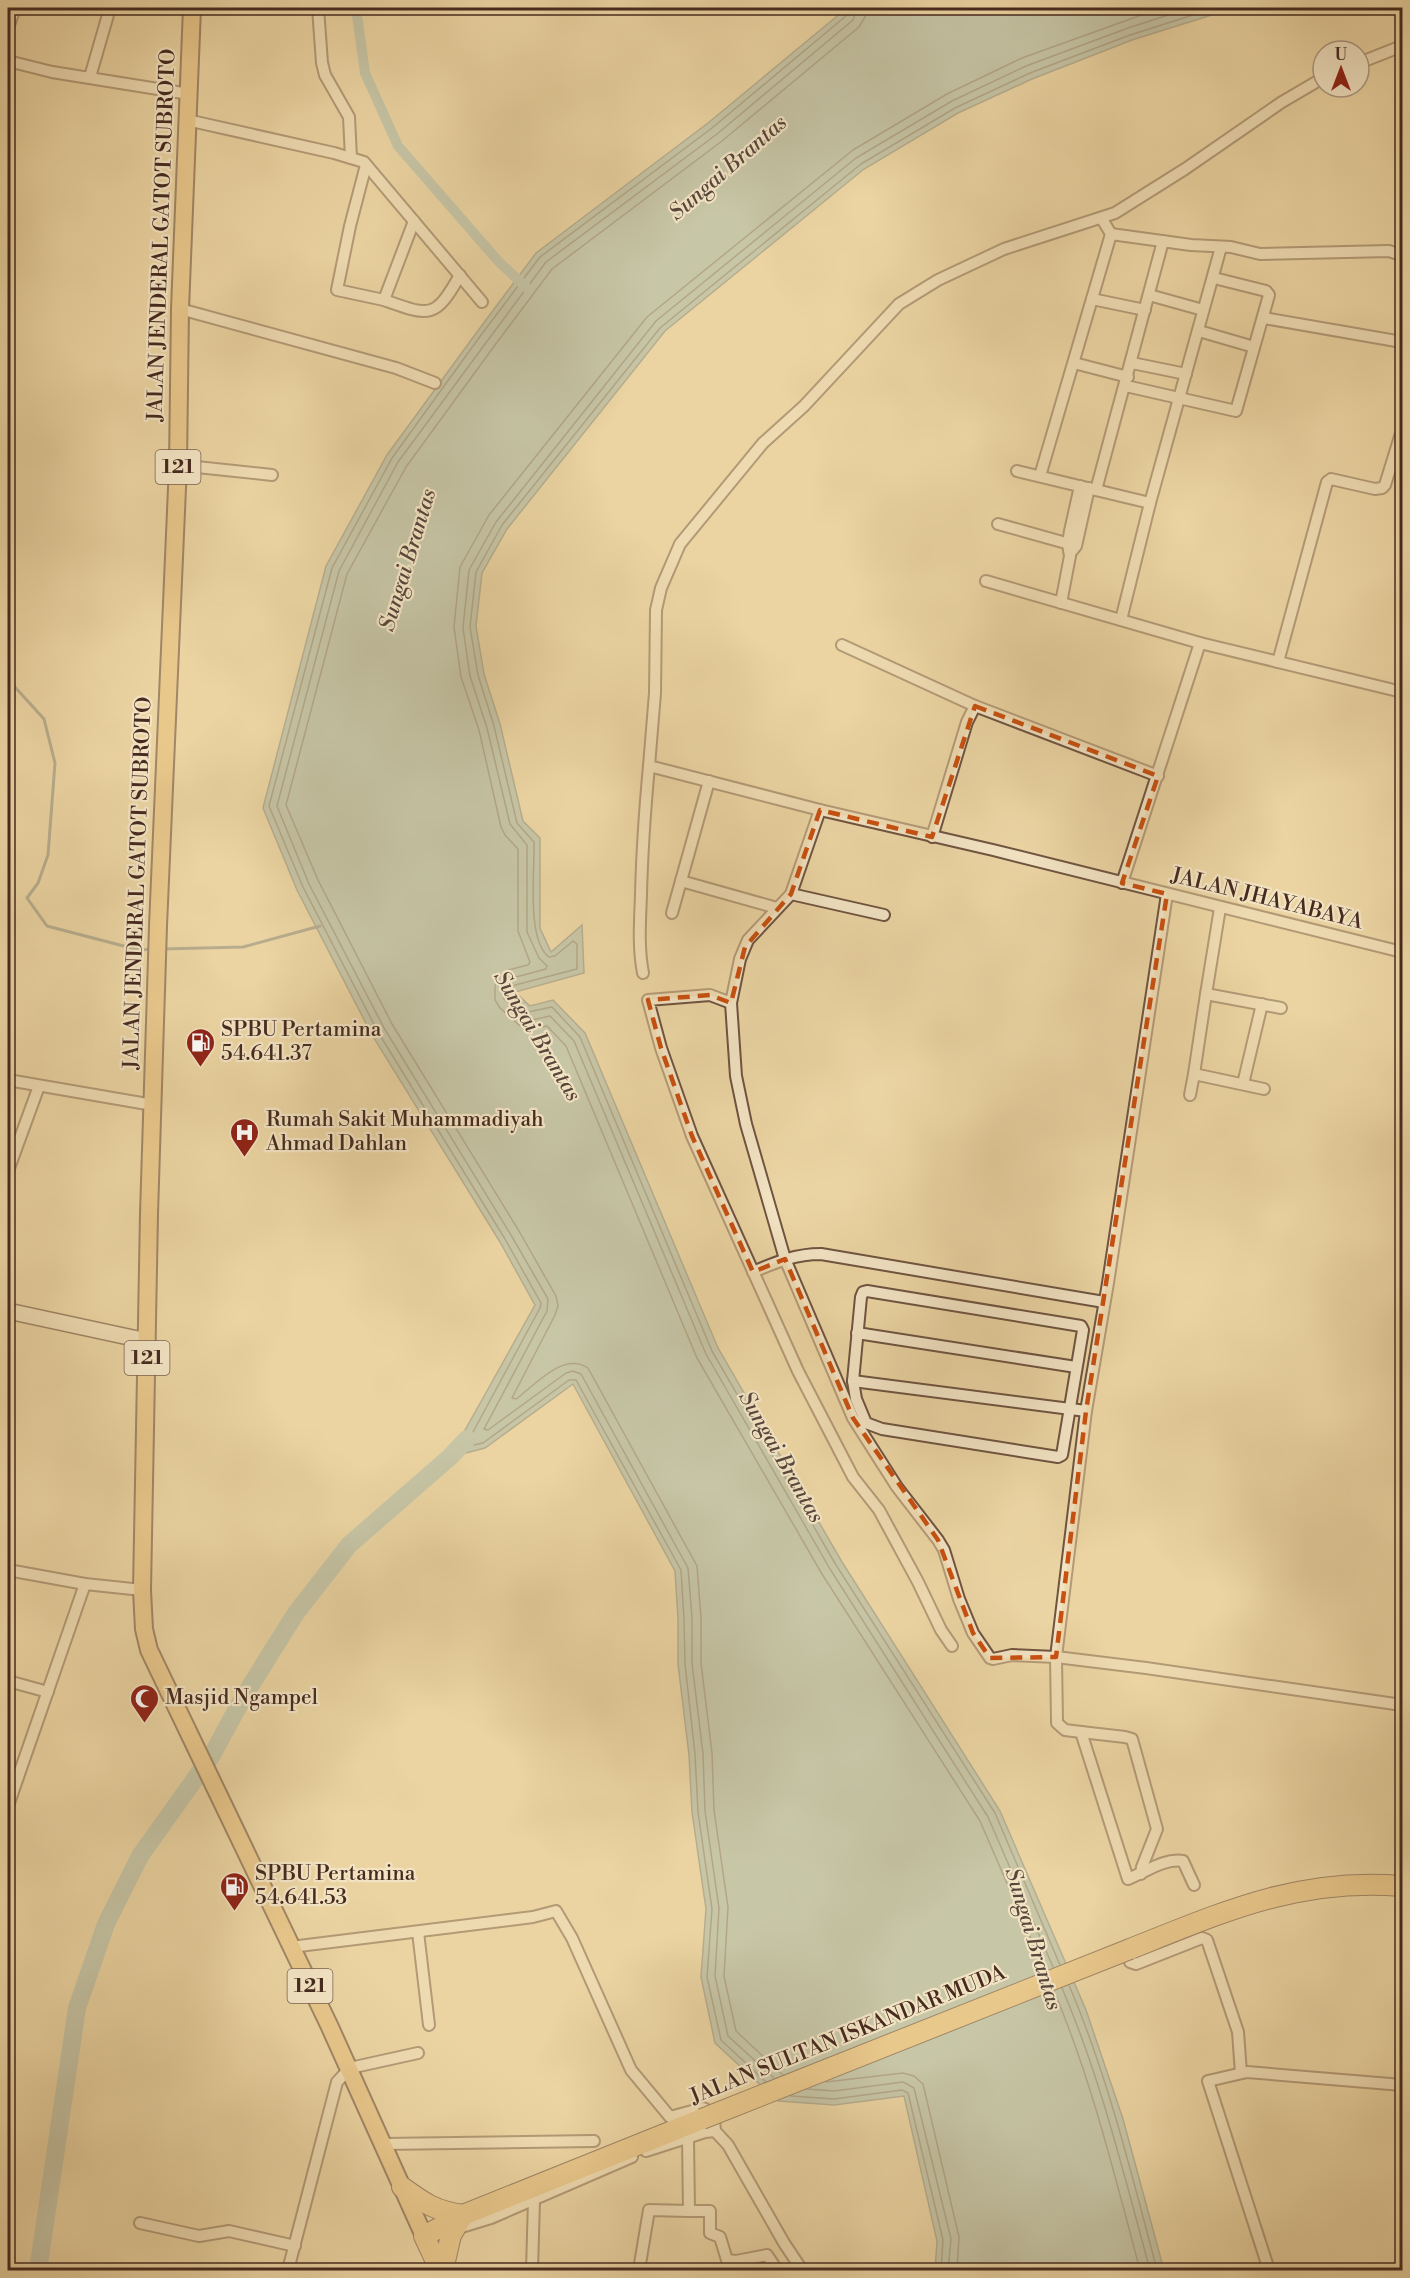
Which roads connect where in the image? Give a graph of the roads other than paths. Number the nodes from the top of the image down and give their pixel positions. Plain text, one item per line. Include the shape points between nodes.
1 (15, 8) edge
2 (110, 8) edge
3 (192, 8) edge
4 (318, 8) edge
5 (8, 28) edge
6 (1402, 46) edge
7 (1371, 58) edge
8 (8, 61) edge
9 (90, 77) junction
10 (1311, 85) edge
11 (189, 94) junction
12 (187, 120) junction
13 (351, 158) junction
14 (366, 165) junction
15 (1101, 219) junction
16 (414, 221) junction
17 (1111, 234) junction
18 (1163, 241) junction
19 (1221, 247) junction
20 (1402, 258) edge
21 (460, 275) junction
22 (1214, 278) junction
23 (1149, 295) junction
24 (1092, 298) junction
25 (384, 300) junction
26 (482, 302) dead end
27 (180, 309) junction
28 (1145, 310) junction
29 (1203, 310) junction
30 (1264, 318) junction
31 (1199, 331) junction
32 (1402, 342) edge
33 (1254, 347) junction
34 (1074, 363) junction
35 (1132, 363) junction
36 (1186, 374) junction
37 (1127, 382) junction
38 (435, 383) dead end
39 (1180, 398) junction
40 (1402, 430) edge
41 (178, 465) junction
42 (1017, 471) dead end
43 (272, 475) dead end
44 (1040, 476) junction
45 (1088, 488) junction
46 (1150, 503) junction
47 (998, 524) dead end
48 (1072, 547) junction
49 (986, 580) dead end
50 (1062, 600) junction
51 (1121, 620) junction
52 (1200, 643) junction
53 (842, 645) dead end
54 (1278, 662) junction
55 (1402, 692) edge
56 (975, 706) junction
57 (649, 766) junction
58 (1158, 776) junction
59 (709, 781) junction
60 (820, 810) junction
61 (932, 837) junction
62 (681, 881) junction
63 (1122, 883) junction
64 (791, 894) junction
65 (1167, 894) junction
66 (777, 908) junction
67 (1220, 908) junction
68 (672, 913) dead end
69 (884, 915) dead end
70 (1402, 952) edge
71 (643, 973) dead end
72 (1206, 994) junction
73 (731, 1003) junction
74 (1262, 1004) junction
75 (1281, 1008) dead end
76 (1194, 1074) junction
77 (8, 1080) edge
78 (1243, 1084) junction
79 (39, 1086) junction
80 (1264, 1089) dead end
81 (1190, 1095) dead end
82 (153, 1104) junction
83 (8, 1171) edge
84 (785, 1258) junction
85 (753, 1272) junction
86 (1104, 1302) junction
87 (8, 1311) edge
88 (858, 1332) junction
89 (147, 1341) junction
90 (1076, 1367) junction
91 (852, 1381) junction
92 (1069, 1408) junction
93 (1086, 1411) junction
94 (8, 1570) edge
95 (85, 1584) junction
96 (141, 1590) junction
97 (952, 1646) dead end
98 (1056, 1657) junction
99 (8, 1681) edge
100 (48, 1692) junction
101 (1402, 1705) edge
102 (1081, 1732) junction
103 (8, 1806) edge
104 (1141, 1874) junction
105 (1194, 1884) dead end
106 (1402, 1886) edge
107 (418, 1932) junction
108 (291, 1947) junction
109 (1130, 1955) junction
110 (429, 2025) dead end
111 (418, 2053) dead end
112 (350, 2068) junction
113 (1241, 2073) junction
114 (1402, 2085) edge
115 (709, 2125) junction
116 (688, 2137) junction
117 (594, 2141) dead end
118 (383, 2144) junction
119 (402, 2187) junction
120 (534, 2200) junction
121 (689, 2211) junction
122 (459, 2222) junction
123 (141, 2223) dead end
124 (424, 2236) junction
125 (295, 2246) junction
126 (288, 2271) edge
127 (442, 2271) edge
128 (532, 2271) edge
129 (639, 2271) edge
130 (777, 2271) edge
131 (802, 2271) edge
132 (1269, 2271) edge

1 - 5 street
2 - 9 street
3 - 11 main road, JALAN JENDERAL GATOT SUBROTO / 121
4 - 13 street via 322,63 349,117
6 - 7 street
8 - 9 street
9 - 11 street
10 - 15 street via 1185,169
11 - 12 main road, JALAN JENDERAL GATOT SUBROTO / 121
12 - 13 street
12 - 27 main road, JALAN JENDERAL GATOT SUBROTO / 121
13 - 14 street
14 - 16 street
14 - 25 street via 337,287 340,291
15 - 17 street
15 - 57 street via 1004,249 938,280 899,304 804,406 763,443 687,534 665,579 656,610
16 - 21 street
16 - 25 street
17 - 18 street
17 - 24 street
18 - 19 street
18 - 23 street
19 - 20 street via 1275,254 1389,251
19 - 22 street
21 - 25 street via 448,297 431,312
21 - 26 street
22 - 29 street
22 - 30 street via 1266,291 1270,297
23 - 28 street
23 - 29 street
24 - 28 street
24 - 34 street
27 - 38 street via 396,368
27 - 41 main road, JALAN JENDERAL GATOT SUBROTO / 121
28 - 35 street
29 - 31 street
30 - 32 street
30 - 33 street
31 - 33 street
31 - 36 street
33 - 39 street via 1236,411
34 - 37 street
34 - 44 street
35 - 36 street
35 - 37 street
36 - 39 street
37 - 39 street
37 - 45 street
39 - 46 street
40 - 54 street via 1382,488 1331,479 1327,482
41 - 43 street
41 - 82 main road, JALAN JENDERAL GATOT SUBROTO / 121
42 - 44 street
44 - 45 street
45 - 46 street
45 - 48 street
46 - 51 street
47 - 48 street
48 - 50 street
49 - 50 street
50 - 51 street
51 - 52 street
52 - 54 street
52 - 58 street
53 - 56 street
54 - 55 street
56 - 58 street
56 - 61 street
57 - 59 street, JALAN JHAYABAYA
57 - 71 street via 639,930
58 - 63 street
59 - 60 street, JALAN JHAYABAYA
59 - 62 street
60 - 61 street, JALAN JHAYABAYA
60 - 64 street
61 - 63 street, JALAN JHAYABAYA
62 - 66 street
62 - 68 street
63 - 65 street, JALAN JHAYABAYA
64 - 66 street
64 - 69 street
65 - 67 street, JALAN JHAYABAYA
65 - 86 street
66 - 73 street via 745,947
67 - 70 street, JALAN JHAYABAYA
67 - 72 street
72 - 74 street
72 - 76 street
73 - 84 street via 736,1076 744,1114
73 - 85 street via 710,995 648,1000 692,1136
74 - 75 street
74 - 78 street
76 - 78 street
76 - 81 street
77 - 79 street
78 - 80 street
79 - 82 street
79 - 83 street
82 - 89 main road, JALAN JENDERAL GATOT SUBROTO / 121
84 - 85 street
84 - 86 street via 821,1254
84 - 98 street via 853,1418 944,1550 959,1599 983,1648 993,1659
85 - 97 street via 834,1442 853,1477 879,1510
86 - 93 street
87 - 89 street
88 - 90 street
88 - 90 street via 863,1292 902,1296 1079,1325 1083,1330
88 - 91 street
89 - 96 main road, JALAN JENDERAL GATOT SUBROTO / 121
90 - 92 street
91 - 92 street
91 - 92 street via 862,1414 872,1426 1058,1457 1062,1455
92 - 93 street
93 - 98 street
94 - 95 street
95 - 96 street
95 - 100 street
96 - 108 main road, JALAN JENDERAL GATOT SUBROTO / 121 via 149,1650
98 - 101 street
98 - 102 street via 1057,1723 1065,1730
99 - 100 street
100 - 103 street
102 - 104 street via 1128,1878
102 - 104 street via 1132,1739 1157,1829
104 - 105 street via 1180,1860
106 - 109 highway, JALAN SULTAN ISKANDAR MUDA via 1361,1884 1290,1892 1234,1908
107 - 108 street
107 - 110 street
107 - 115 street via 556,1911 631,2070 670,2117 706,2108 714,2120
108 - 112 main road, 121
109 - 113 street via 1136,1964 1202,1938 1207,1940 1238,2032
109 - 115 highway, JALAN SULTAN ISKANDAR MUDA, bridge
111 - 112 street
112 - 118 main road, 121
112 - 125 street via 337,2082
113 - 114 street
113 - 132 street via 1208,2081
115 - 116 street
115 - 122 highway, JALAN SULTAN ISKANDAR MUDA
115 - 131 street via 728,2145
116 - 120 street
116 - 121 street
117 - 118 street
118 - 119 main road, 121
119 - 122 highway
119 - 124 main road, 121
120 - 122 street via 491,2218
120 - 128 street
121 - 129 street via 649,2210
121 - 130 street via 710,2211 710,2233 720,2237 727,2260 767,2255
122 - 124 highway, JALAN SULTAN ISKANDAR MUDA
122 - 127 highway
123 - 125 street via 199,2236 229,2231
124 - 127 highway
125 - 126 street

